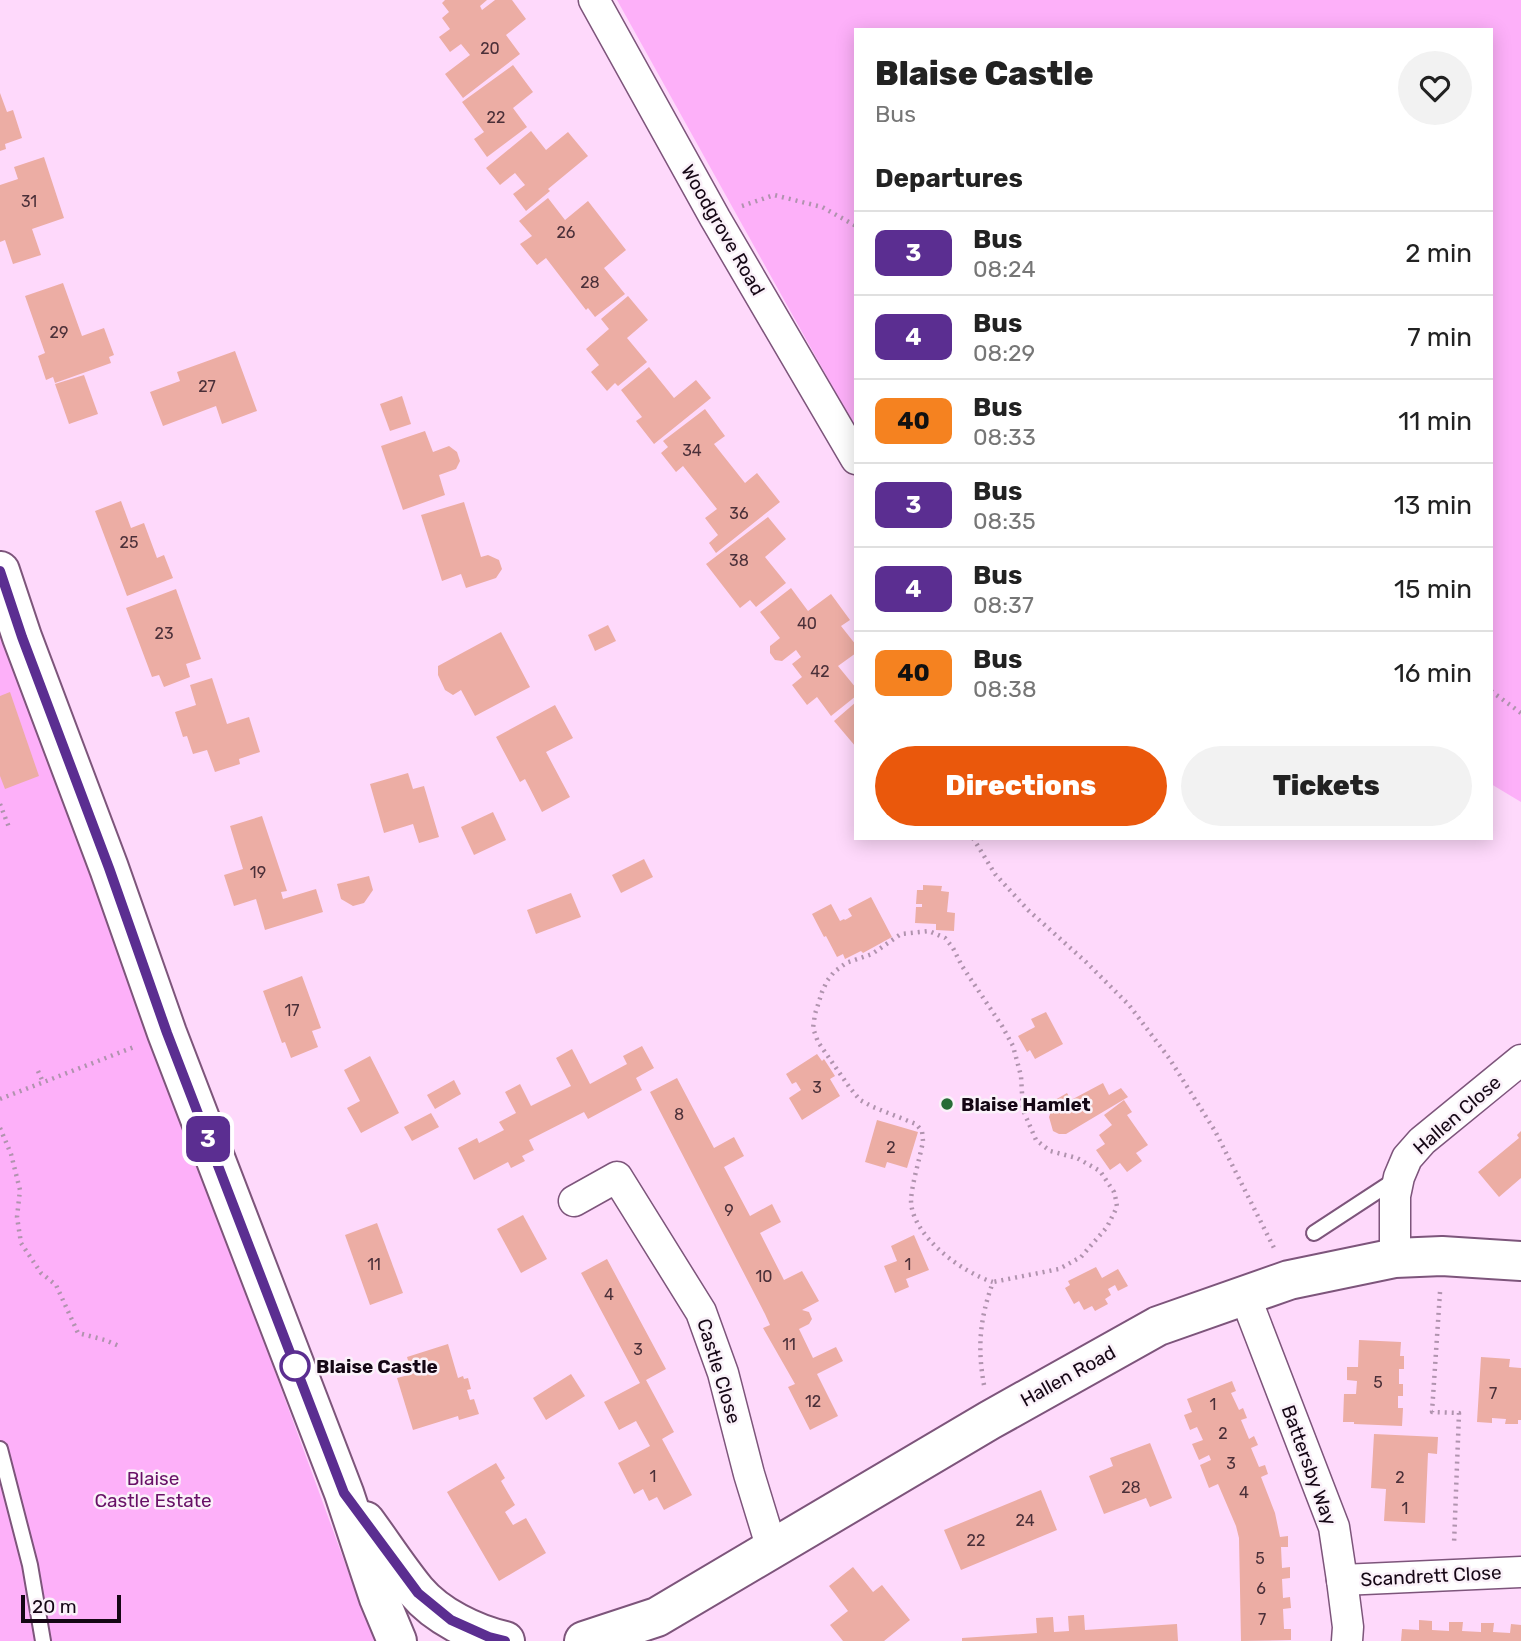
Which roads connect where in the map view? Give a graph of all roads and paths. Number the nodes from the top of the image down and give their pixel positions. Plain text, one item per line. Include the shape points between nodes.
1 (594, 0) edge
2 (715, 218) junction
3 (854, 225) edge
4 (854, 456) edge
5 (0, 571) edge
6 (1493, 692) edge
7 (1521, 713) edge
8 (0, 804) edge
9 (10, 830) dead end
10 (974, 840) edge
11 (167, 1033) junction
12 (1521, 1060) edge
13 (38, 1071) dead end
14 (43, 1082) junction
15 (0, 1099) edge
16 (0, 1128) edge
17 (1399, 1177) junction
18 (574, 1201) dead end
19 (1314, 1233) dead end
20 (1442, 1256) junction
21 (1395, 1258) junction
22 (1521, 1261) edge
23 (1289, 1280) junction
24 (993, 1282) junction
25 (1245, 1296) junction
26 (119, 1346) dead end
27 (983, 1380) dead end
28 (0, 1449) edge
29 (344, 1493) junction
30 (772, 1549) junction
31 (1520, 1563) edge
32 (1453, 1574) junction
33 (1342, 1580) junction
34 (647, 1629) edge
35 (43, 1641) edge
36 (397, 1641) edge
37 (505, 1641) edge
38 (584, 1641) edge
39 (1347, 1641) edge

1 - 2 street, Woodgrove Road
2 - 3 path via 774,195 822,207
2 - 4 street, Woodgrove Road
5 - 11 main road
6 - 7 path
8 - 9 path
10 - 23 path via 995,874 1129,1005 1169,1058 1215,1131
11 - 14 path
11 - 29 main road
12 - 17 street, Hallen Close via 1422,1141
13 - 14 path
14 - 15 path
16 - 26 path via 20,1190 17,1217 21,1243 41,1273 56,1285 78,1333
17 - 19 lane
17 - 21 street, Hallen Close
18 - 30 street, Castle Close via 617,1177 701,1312 723,1373
20 - 21 main road, Hallen Road
20 - 22 main road, Hallen Road
20 - 32 path via 1432,1412 1459,1413
21 - 23 main road, Hallen Road
23 - 25 main road, Hallen Road
24 - 24 path via 979,1278 936,1247 915,1218 911,1199 922,1131 916,1124 860,1100 813,1028 822,992 834,972 901,934 929,930 945,938 1013,1046 1023,1110 1036,1140 1050,1152 1077,1158 1100,1171 1114,1192 1115,1214 1081,1257 1059,1269
24 - 27 path via 980,1333
25 - 30 main road, Hallen Road via 1158,1326
25 - 33 street, Battersby Way via 1334,1527
28 - 35 lane via 30,1566
29 - 36 main road
29 - 37 main road via 418,1593 451,1620
30 - 34 main road, Hallen Road
31 - 32 street, Scandrett Close
32 - 33 street, Scandrett Close
33 - 39 street, Battersby Way
34 - 38 main road, Hallen Road

